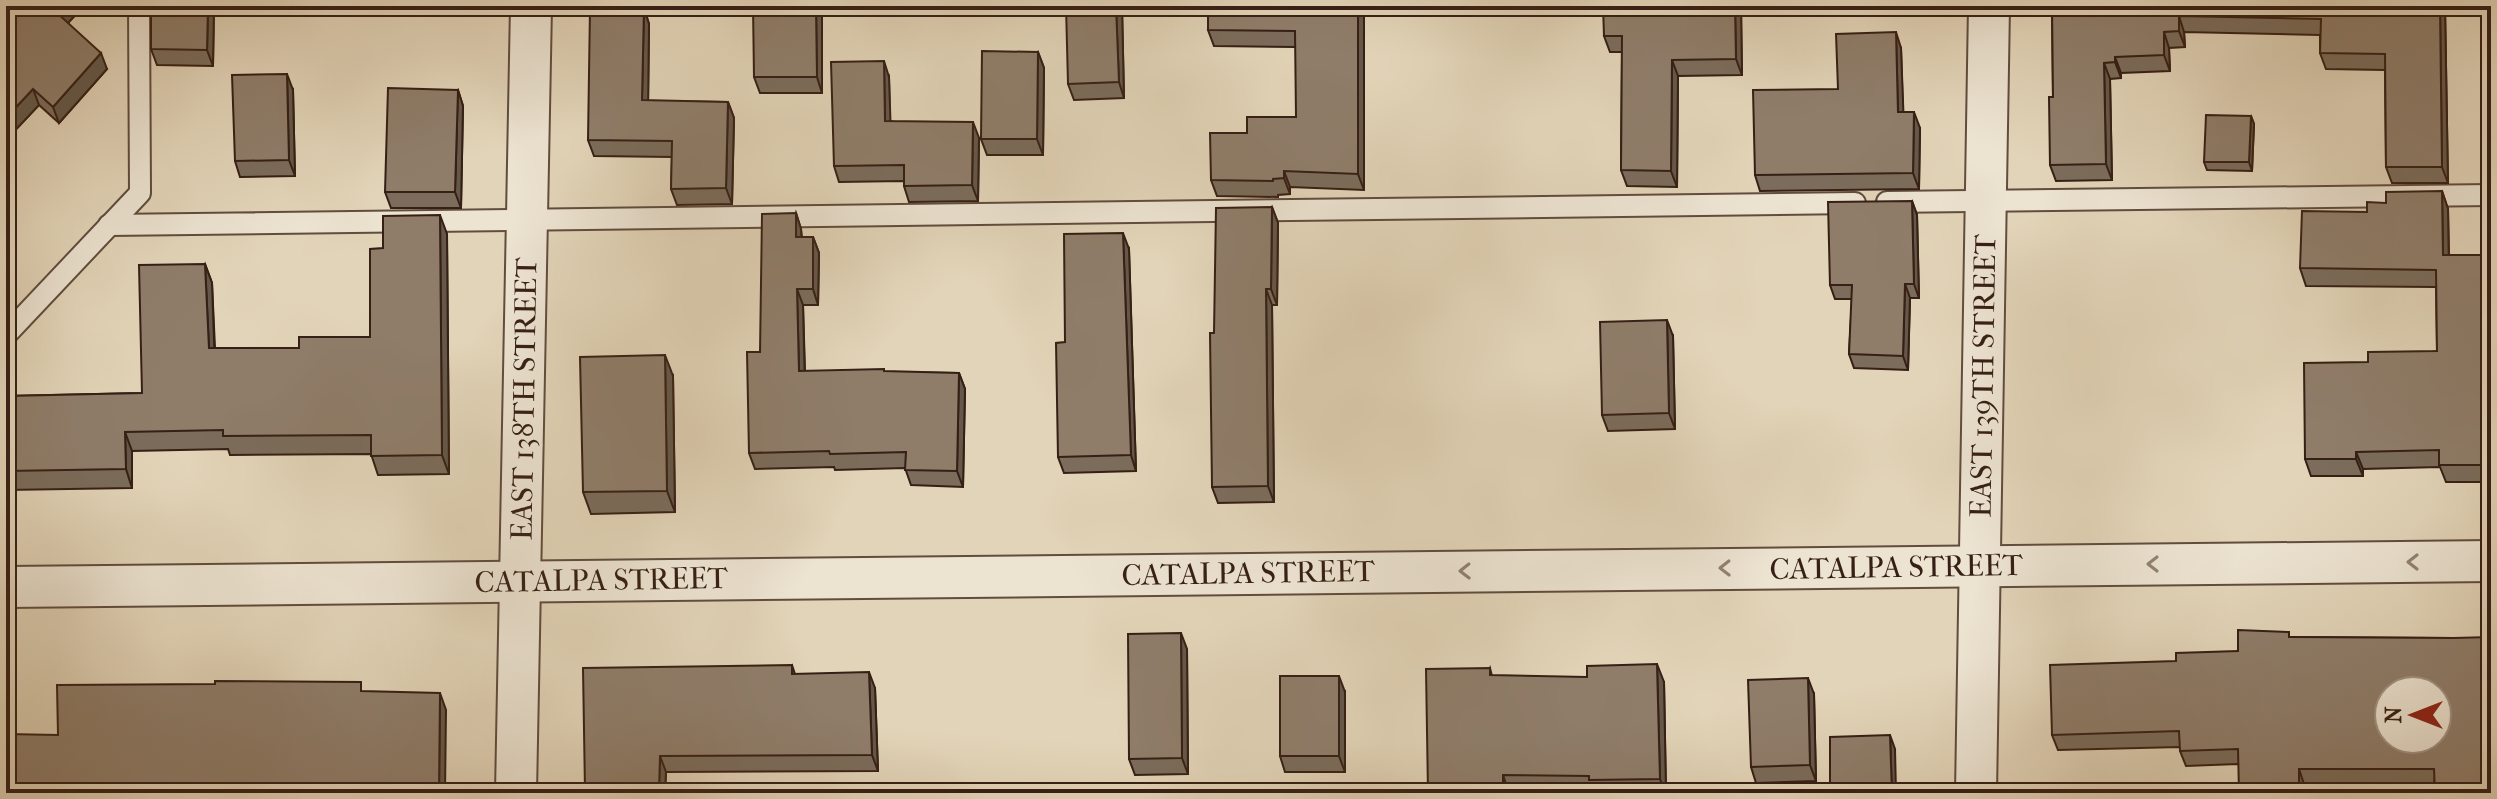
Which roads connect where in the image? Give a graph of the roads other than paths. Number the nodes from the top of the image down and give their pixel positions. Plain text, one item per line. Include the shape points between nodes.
1 (139, 6) edge
2 (531, 6) edge
3 (1989, 6) edge
4 (2491, 195) edge
5 (1986, 201) junction
6 (527, 219) junction
7 (109, 225) junction
8 (6, 335) edge
9 (2491, 561) edge
10 (1979, 566) junction
11 (521, 581) junction
12 (6, 587) edge
13 (516, 793) edge
14 (1976, 793) edge

1 - 7 lane via 140,193
2 - 6 street, EAST 138TH STREET
3 - 5 street, EAST 139TH STREET
4 - 5 lane
5 - 6 lane
5 - 10 street, EAST 139TH STREET
6 - 7 lane
6 - 11 street, EAST 138TH STREET
7 - 8 lane
9 -> 10 street, CATALPA STREET
10 -> 11 street, CATALPA STREET
10 - 14 street, EAST 139TH STREET
11 - 12 street, CATALPA STREET
11 - 13 street, EAST 138TH STREET

